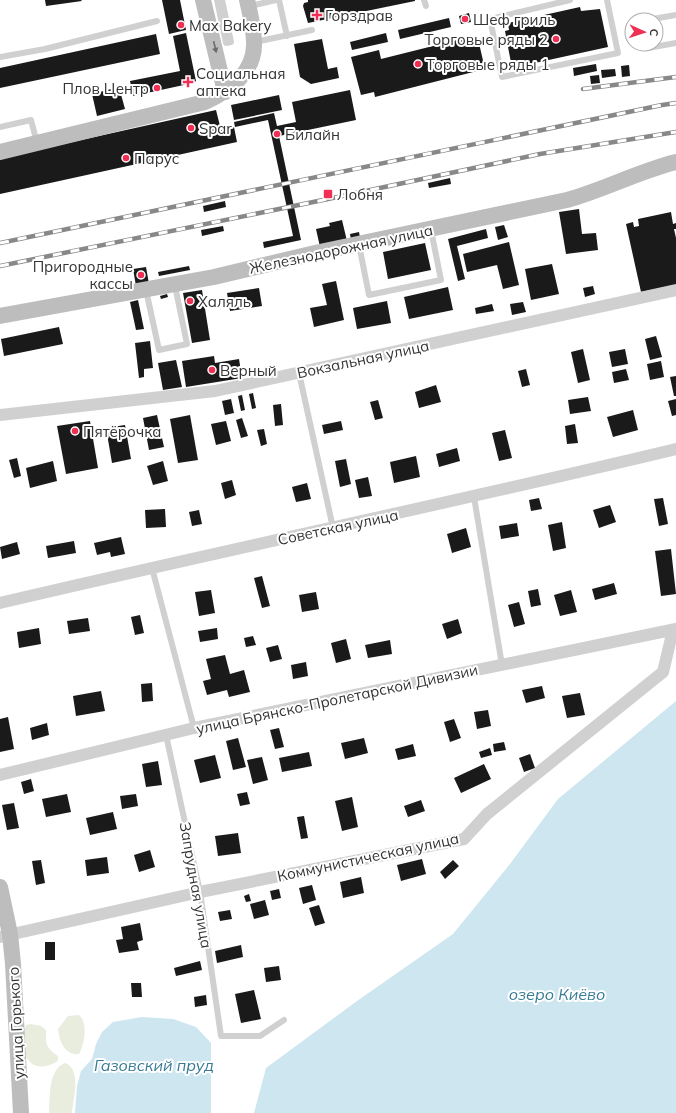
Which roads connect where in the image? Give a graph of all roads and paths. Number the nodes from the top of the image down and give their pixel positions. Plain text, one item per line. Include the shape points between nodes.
1 (203, 0) edge
2 (217, 0) edge
3 (222, 0) edge
4 (276, 0) edge
5 (279, 0) edge
6 (570, 0) edge
7 (607, 0) edge
8 (248, 3) edge
9 (676, 15) edge
10 (664, 17) edge
11 (157, 21) dead end
12 (312, 30) dead end
13 (287, 36) junction
14 (254, 42) junction
15 (676, 43) edge
16 (664, 45) edge
17 (0, 57) edge
18 (225, 92) junction
19 (0, 127) edge
20 (37, 143) junction
21 (0, 152) edge
22 (676, 165) edge
23 (431, 230) junction
24 (359, 245) junction
25 (175, 285) junction
26 (146, 290) junction
27 (676, 290) edge
28 (0, 316) edge
29 (299, 373) junction
30 (0, 415) edge
31 (676, 449) edge
32 (474, 497) junction
33 (333, 528) junction
34 (152, 568) junction
35 (0, 603) edge
36 (675, 630) edge
37 (502, 665) junction
38 (194, 728) junction
39 (166, 735) junction
40 (0, 775) edge
41 (0, 887) edge
42 (200, 892) junction
43 (5, 935) edge
44 (284, 1020) dead end
45 (21, 1113) edge

1 -> 18 street
2 - 3 lane via 226,43 231,42
4 - 8 lane
5 - 13 lane
6 - 7 lane via 490,18 502,77 618,53
8 - 14 street
9 - 10 lane
11 - 17 lane
12 - 13 lane
13 - 14 lane
14 - 18 street via 251,59 244,73
15 - 16 lane
18 - 20 street via 206,102
19 - 20 lane via 31,120
20 - 21 street
22 - 23 street, Железнодорожная улица via 655,168 592,193
23 - 24 street, Железнодорожная улица
23 - 24 lane via 441,280 390,291 369,295
24 - 25 street, Железнодорожная улица
25 - 26 street, Железнодорожная улица
25 - 26 lane via 187,344 159,350
26 - 28 street, Железнодорожная улица
27 - 29 street, Вокзальная улица
29 - 30 street, Вокзальная улица via 215,391
29 - 33 lane
31 - 32 street, Советская улица
32 - 33 street, Советская улица
32 - 37 lane
33 - 34 street, Советская улица
34 - 35 street, Советская улица
34 - 38 lane
36 - 37 street, улица Брянско-Пролетарской Дивизии
36 - 42 street, Коммунистическая улица via 663,672 487,814 464,839
37 - 38 street, улица Брянско-Пролетарской Дивизии
38 - 39 street, улица Брянско-Пролетарской Дивизии
39 - 40 street, улица Брянско-Пролетарской Дивизии
39 - 42 lane, Запрудная улица
41 - 43 street, улица Горького
42 - 43 street, Коммунистическая улица
42 - 44 lane, Запрудная улица via 221,1036 260,1036
43 - 45 street, улица Горького via 17,1022

